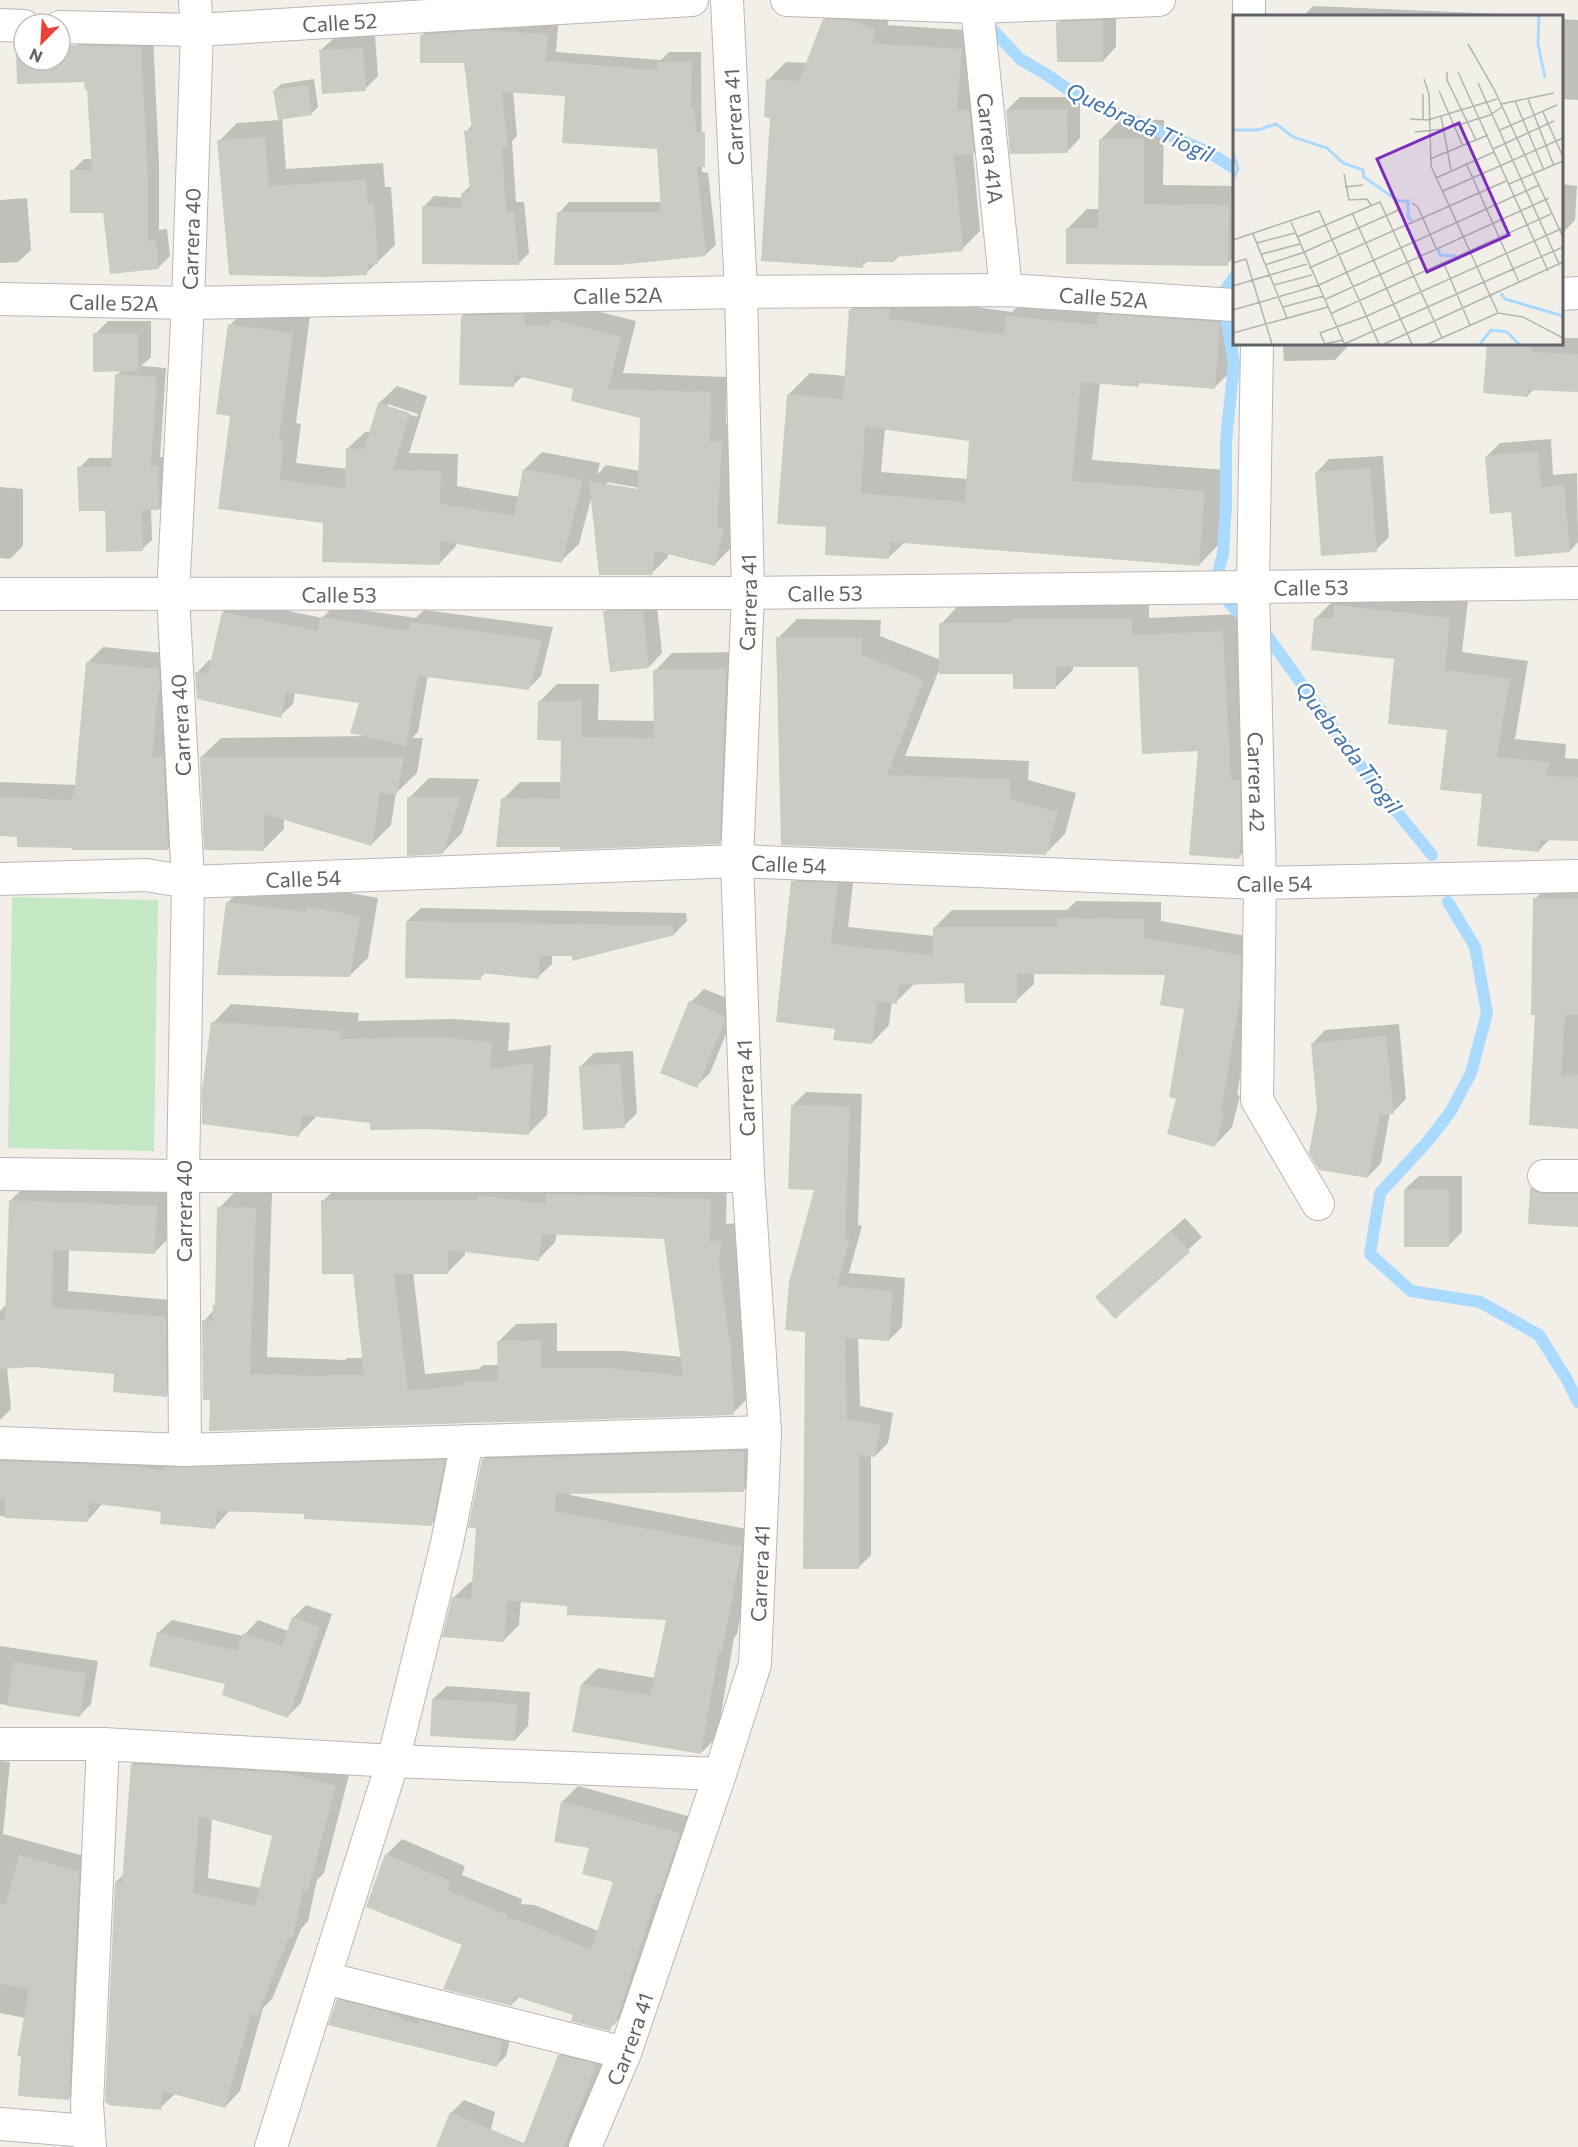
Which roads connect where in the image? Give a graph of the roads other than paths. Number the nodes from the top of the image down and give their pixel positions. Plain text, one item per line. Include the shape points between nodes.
1 (692, 0) edge
2 (727, 0) edge
3 (787, 0) edge
4 (1159, 0) edge
5 (977, 7) junction
6 (196, 15) edge
7 (72, 26) edge
8 (1006, 290) junction
9 (741, 292) junction
10 (1578, 293) edge
11 (1563, 294) edge
12 (0, 300) edge
13 (188, 303) junction
14 (1233, 305) edge
15 (1257, 345) edge
16 (1578, 583) edge
17 (1253, 586) junction
18 (748, 592) junction
19 (0, 594) edge
20 (173, 594) junction
21 (737, 861) junction
22 (1578, 876) edge
23 (0, 879) edge
24 (188, 882) junction
25 (1260, 883) junction
26 (0, 1174) edge
27 (183, 1176) junction
28 (748, 1176) junction
29 (1544, 1176) dead end
30 (1578, 1176) edge
31 (1318, 1204) dead end
32 (765, 1432) junction
33 (466, 1441) junction
34 (0, 1443) edge
35 (186, 1450) junction
36 (0, 1744) edge
37 (103, 1744) junction
38 (393, 1761) junction
39 (720, 1774) junction
40 (325, 1978) junction
41 (625, 2053) junction
42 (0, 2124) edge
43 (89, 2139) edge
44 (271, 2147) edge
45 (585, 2147) edge

1 - 6 street, Calle 52
2 - 9 street, Carrera 41
3 - 5 street
4 - 5 street
5 - 8 street, Carrera 41A
6 - 7 street, Calle 52
6 - 13 street, Carrera 40
8 - 9 street, Calle 52A
8 - 14 street, Calle 52A
9 - 13 street, Calle 52A
9 - 18 street, Carrera 41
10 - 11 street
12 - 13 street, Calle 52A
13 - 20 street, Carrera 40
15 - 17 street, Carrera 42
16 - 17 street, Calle 53
17 - 18 street, Calle 53
17 - 25 street, Carrera 42
18 - 20 street, Calle 53
18 - 21 street, Carrera 41
19 - 20 street, Calle 53
20 - 24 street, Carrera 40
21 - 24 street, Calle 54
21 - 25 street, Calle 54
21 - 28 street, Carrera 41
22 - 25 street, Calle 54
23 - 24 street, Calle 54 via 146,875
24 - 27 street, Carrera 40
25 - 31 street, Carrera 42 via 1257,1100
26 - 27 street
27 - 28 street
27 - 35 street, Carrera 40
28 - 32 street, Carrera 41
29 - 30 street
32 - 33 street
32 - 39 street, Carrera 41 via 755,1664
33 - 35 street
33 - 38 street via 447,1543
34 - 35 street
36 - 37 street
37 - 38 street
37 - 43 street
38 - 39 street
38 - 40 street
39 - 41 street, Carrera 41
40 - 41 street
40 - 44 street
41 - 45 street, Carrera 41
42 - 43 street

